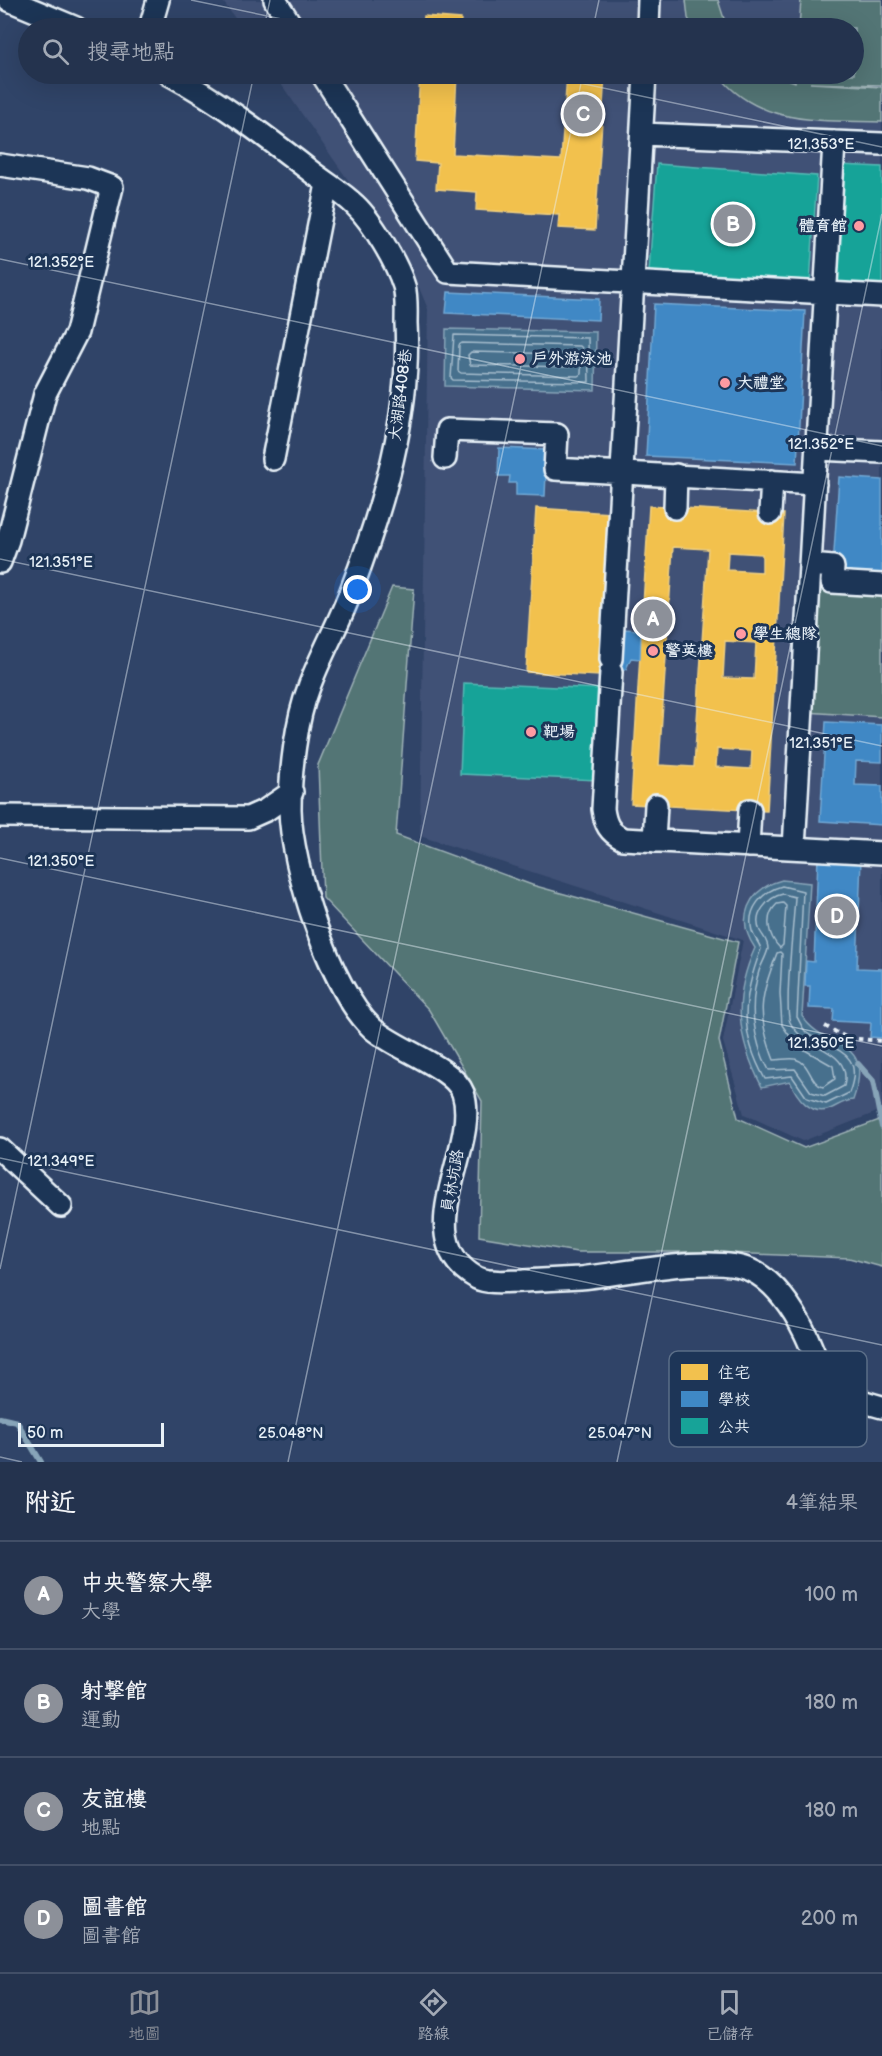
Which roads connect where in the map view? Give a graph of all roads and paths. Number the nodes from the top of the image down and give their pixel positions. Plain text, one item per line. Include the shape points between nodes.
1 (9, 0) edge
2 (158, 0) edge
3 (275, 0) edge
4 (649, 0) edge
5 (52, 18) edge
6 (153, 18) edge
7 (287, 18) edge
8 (648, 18) edge
9 (188, 84) edge
10 (328, 84) edge
11 (644, 84) edge
12 (642, 134) junction
13 (834, 142) junction
14 (882, 144) edge
15 (0, 165) edge
16 (327, 184) junction
17 (633, 282) junction
18 (825, 293) junction
19 (882, 296) edge
20 (817, 449) junction
21 (882, 452) edge
22 (445, 458) dead end
23 (273, 459) dead end
24 (622, 472) junction
25 (676, 475) junction
26 (772, 481) junction
27 (815, 484) junction
28 (675, 508) dead end
29 (770, 513) dead end
30 (0, 562) edge
31 (810, 565) junction
32 (882, 585) edge
33 (291, 801) junction
34 (656, 805) dead end
35 (750, 810) dead end
36 (0, 816) edge
37 (654, 841) junction
38 (748, 846) junction
39 (794, 848) junction
40 (882, 853) edge
41 (825, 1026) dead end
42 (882, 1041) edge
43 (0, 1149) edge
44 (61, 1206) dead end
45 (812, 1351) edge
46 (867, 1403) edge
47 (882, 1407) edge

1 - 5 street
2 - 6 street
3 - 7 street
4 - 8 street
9 - 16 street, 大湖路408巷
10 - 17 street via 448,272
11 - 12 street
12 - 13 street
12 - 17 street
13 - 14 street
13 - 18 street
15 - 30 street via 88,178 112,187 77,332 45,394
16 - 23 street
16 - 33 street, 大湖路408巷 via 356,205 384,246 405,288 408,350 401,421 381,501 351,592 307,691 295,750
17 - 18 street
17 - 24 street
18 - 19 street
18 - 20 street
20 - 21 street
20 - 27 street
22 - 24 street via 447,430 557,434 555,469
24 - 25 street
24 - 37 street via 604,819 613,834 623,839
25 - 26 street
25 - 28 street
26 - 27 street
26 - 29 street
27 - 31 street
31 - 32 street via 833,567 832,582
31 - 39 street
33 - 36 street via 248,818
33 - 45 street, 員林坑路 via 306,894 343,990 368,1025 459,1084 465,1099 446,1210 448,1248 461,1267 482,1281 575,1278 721,1264 748,1268 768,1281 785,1301 804,1330
34 - 37 street
35 - 38 street
37 - 38 street
38 - 39 street
39 - 40 street
41 - 42 path via 847,1038
43 - 44 street
46 - 47 street, 員林坑路

